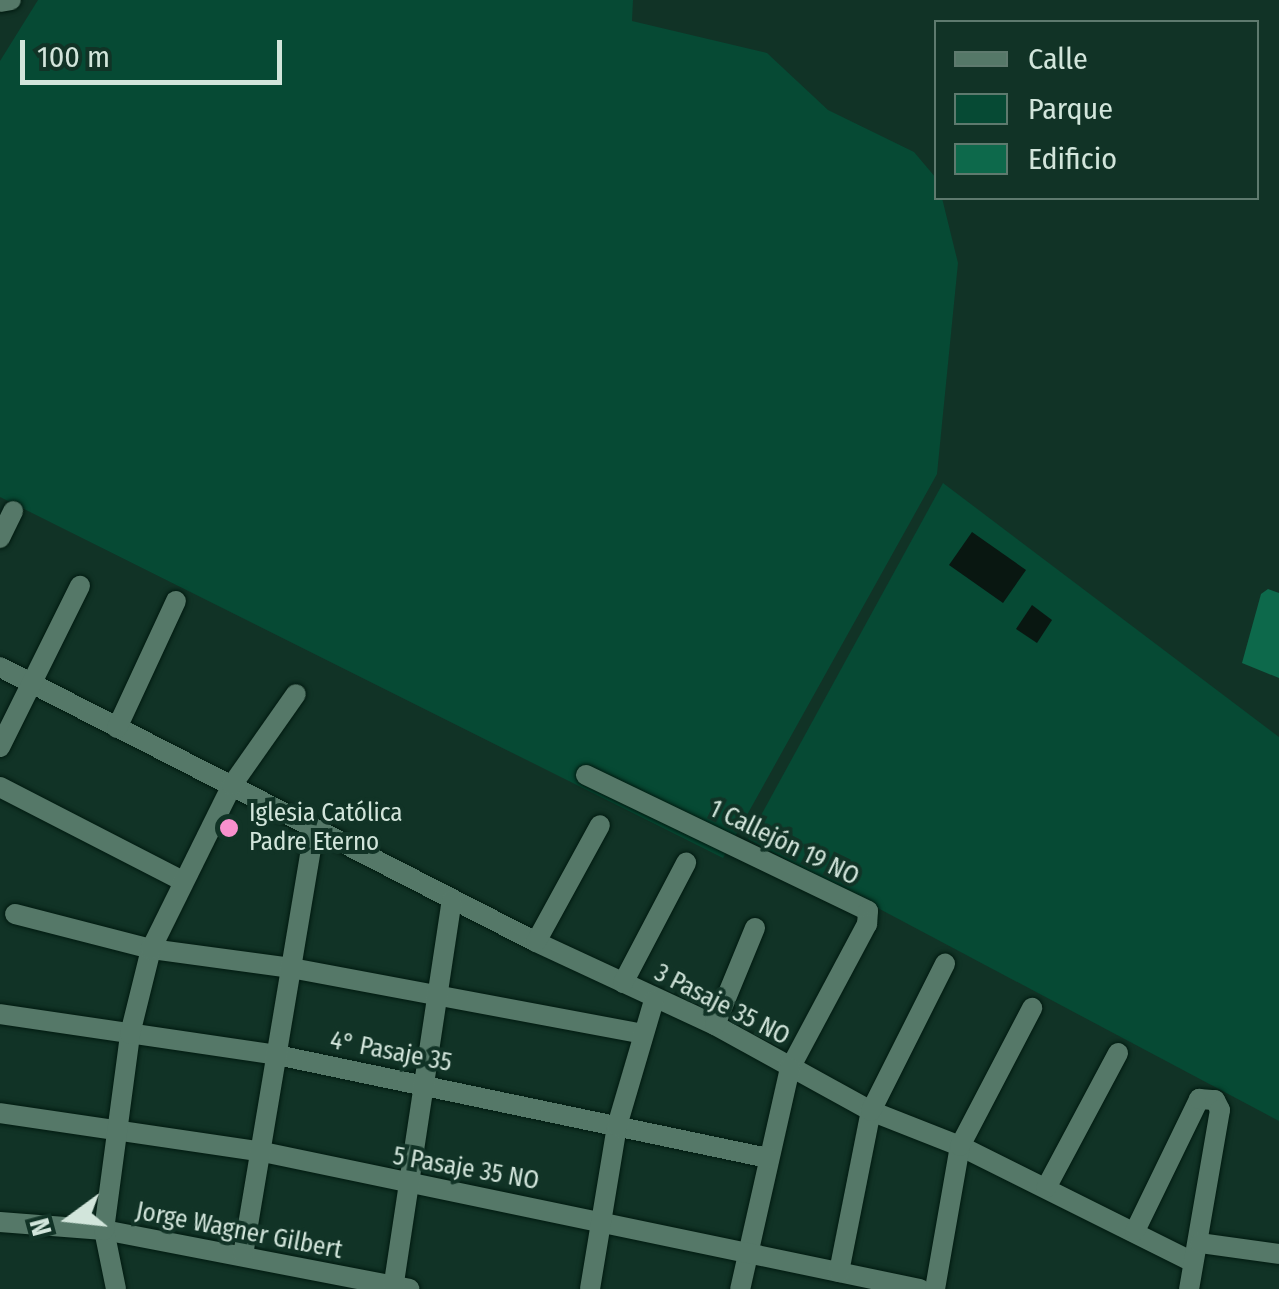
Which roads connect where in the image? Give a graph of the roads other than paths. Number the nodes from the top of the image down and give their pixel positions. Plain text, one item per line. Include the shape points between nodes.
1 (11, 0) edge
2 (0, 2) edge
3 (13, 512) dead end
4 (0, 538) edge
5 (80, 586) dead end
6 (176, 601) dead end
7 (0, 667) edge
8 (30, 683) junction
9 (296, 694) dead end
10 (117, 728) junction
11 (0, 746) edge
12 (586, 775) dead end
13 (232, 785) junction
14 (0, 787) edge
15 (600, 826) dead end
16 (314, 830) junction
17 (686, 862) dead end
18 (182, 880) junction
19 (452, 900) junction
20 (15, 914) dead end
21 (756, 928) dead end
22 (536, 942) junction
23 (150, 949) junction
24 (945, 964) dead end
25 (291, 968) junction
26 (623, 983) junction
27 (437, 998) junction
28 (654, 1000) junction
29 (1032, 1008) dead end
30 (0, 1014) edge
31 (715, 1025) junction
32 (130, 1034) junction
33 (642, 1034) junction
34 (1118, 1053) dead end
35 (277, 1055) junction
36 (790, 1068) junction
37 (424, 1083) junction
38 (872, 1111) junction
39 (0, 1113) edge
40 (616, 1126) junction
41 (116, 1128) junction
42 (960, 1146) junction
43 (263, 1152) junction
44 (768, 1158) junction
45 (408, 1185) junction
46 (1046, 1188) junction
47 (601, 1219) junction
48 (0, 1222) edge
49 (104, 1230) junction
50 (1135, 1231) junction
51 (1197, 1252) junction
52 (748, 1254) junction
53 (1279, 1254) edge
54 (244, 1255) junction
55 (838, 1272) junction
56 (395, 1287) edge
57 (116, 1289) edge
58 (354, 1289) edge
59 (590, 1289) edge
60 (740, 1289) edge
61 (920, 1289) edge
62 (935, 1289) edge
63 (1189, 1289) edge

1 - 2 street
3 - 4 street
5 - 8 street
6 - 10 street
7 - 8 street, 3 Pasaje 35 NO
8 - 10 street, 3 Pasaje 35 NO
8 - 11 street
9 - 13 street
10 - 13 street, 3 Pasaje 35 NO
12 - 36 street, 1 Callejón 19 NO via 868,911 868,924
13 - 16 street, 3 Pasaje 35 NO
13 - 18 street
14 - 18 street
15 - 22 street
16 - 19 street, 3 Pasaje 35 NO
16 - 25 street
17 - 26 street
18 - 23 street
19 - 22 street, 3 Pasaje 35 NO
19 - 27 street
20 - 23 street
21 - 31 street
22 - 26 street, 3 Pasaje 35 NO
23 - 25 street
23 - 32 street
24 - 38 street
25 - 27 street
25 - 35 street
26 - 28 street, 3 Pasaje 35 NO
27 - 33 street
27 - 37 street
28 - 31 street, 3 Pasaje 35 NO
28 - 33 street
29 - 42 street
30 - 32 street, 4° Pasaje 35
31 - 36 street, 3 Pasaje 35 NO
32 - 35 street, 4° Pasaje 35
32 - 41 street
33 - 40 street
34 - 46 street
35 - 37 street, 4° Pasaje 35
35 - 43 street
36 - 38 street, 3 Pasaje 35 NO
36 - 44 street, 1 Callejón 19 NO
37 - 40 street, 4° Pasaje 35
37 - 45 street
38 - 42 street, 3 Pasaje 35 NO
38 - 55 street
39 - 41 street, 5 Pasaje 35 NO
40 - 44 street, 4° Pasaje 35
40 - 47 street
41 - 43 street, 5 Pasaje 35 NO
41 - 49 street
42 - 46 street, 3 Pasaje 35 NO
42 - 62 street
43 - 45 street, 5 Pasaje 35 NO
43 - 54 street
44 - 52 street, 1 Callejón 19 NO
45 - 47 street, 5 Pasaje 35 NO
45 - 56 street
46 - 50 street, 3 Pasaje 35 NO
47 - 52 street, 5 Pasaje 35 NO
47 - 59 street
48 - 49 street, Jorge Wagner Gilbert
49 - 54 street, Jorge Wagner Gilbert
49 - 57 street
50 - 51 street, 3 Pasaje 35 NO
50 - 51 street via 1199,1099 1210,1098 1220,1110
51 - 53 street
51 - 63 street
52 - 55 street, 5 Pasaje 35 NO
52 - 60 street, 1 Callejón 19 NO
54 - 56 street, Jorge Wagner Gilbert
55 - 61 street, 5 Pasaje 35 NO
56 - 58 street

